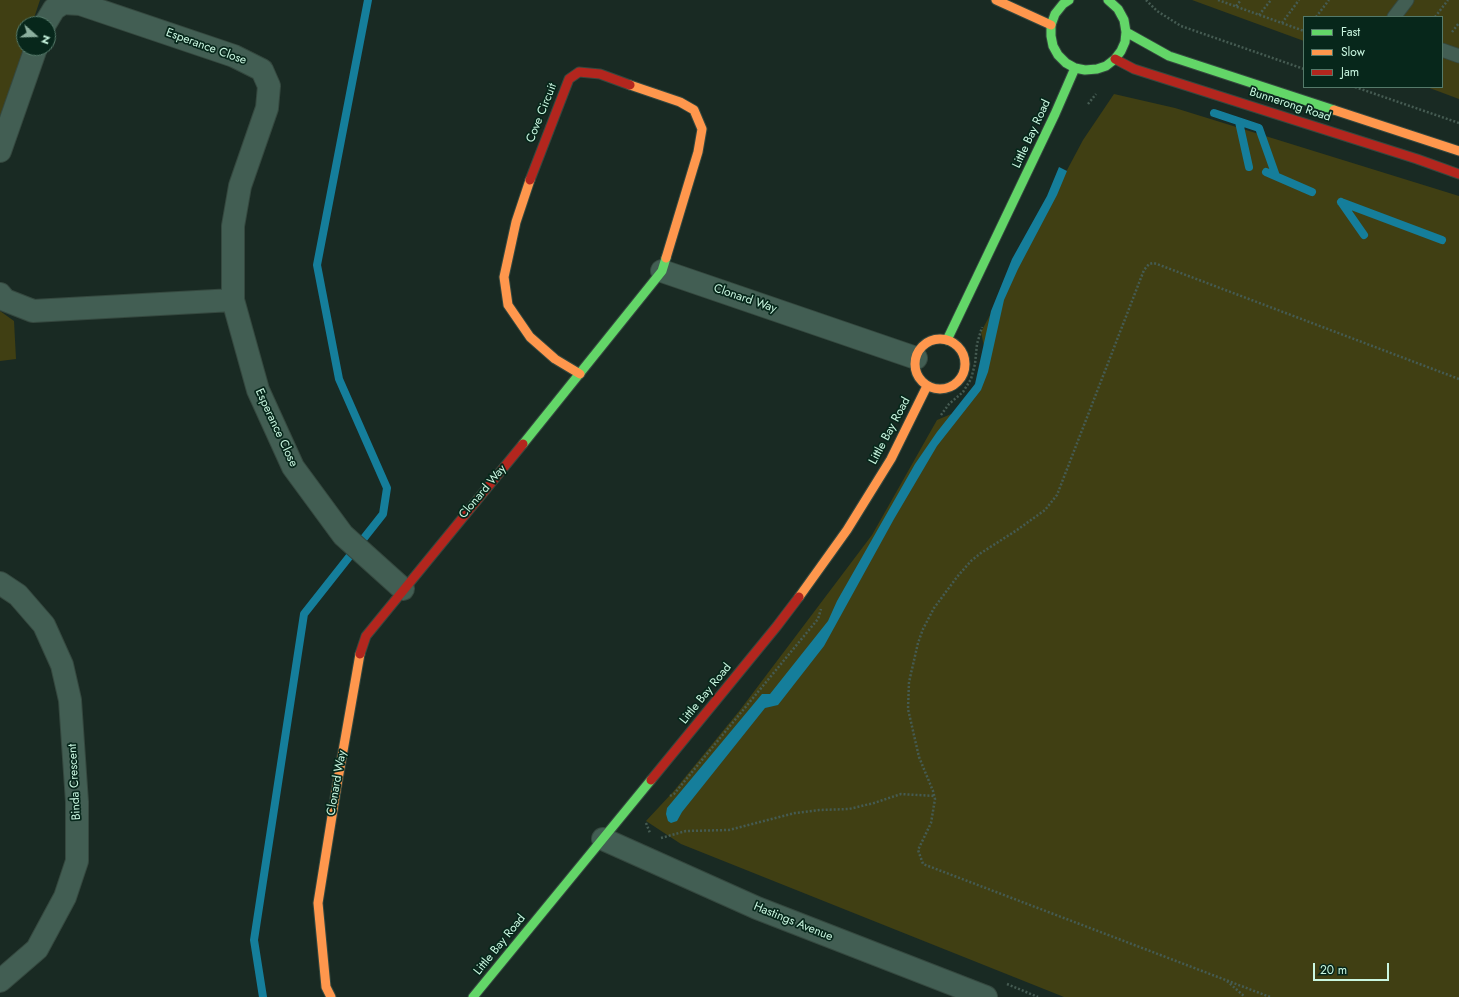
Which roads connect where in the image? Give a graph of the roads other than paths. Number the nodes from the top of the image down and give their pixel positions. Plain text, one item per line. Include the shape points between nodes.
1 (996, 0) edge
2 (1069, 0) edge
3 (1108, 0) edge
4 (1407, 0) edge
5 (50, 16) edge
6 (1395, 16) edge
7 (1051, 25) junction
8 (1126, 32) junction
9 (1443, 50) edge
10 (33, 56) edge
11 (1459, 56) edge
12 (1115, 59) junction
13 (1075, 68) junction
14 (0, 151) edge
15 (1459, 152) edge
16 (1459, 174) edge
17 (662, 271) junction
18 (0, 294) edge
19 (233, 300) junction
20 (947, 340) junction
21 (916, 358) junction
22 (580, 374) junction
23 (927, 386) junction
24 (0, 582) edge
25 (403, 589) junction
26 (603, 839) junction
27 (0, 981) edge
28 (994, 990) edge
29 (331, 997) edge
30 (473, 997) edge

1 - 7 street
2 - 7 street via 1055,14
3 - 8 street via 1121,14
4 - 6 lane
5 - 19 street, Esperance Close via 54,9 64,3 80,4 234,56 262,70 269,86 267,108 240,186 233,226
7 - 13 street via 1050,36 1058,55
8 - 12 street via 1125,42
8 - 15 street, Bunnerong Road via 1169,56
9 - 11 lane
10 - 14 street
12 - 13 street via 1106,66 1096,69
12 - 16 street, Bunnerong Road via 1134,69 1410,156
13 - 20 street, Little Bay Road
17 - 21 street, Clonard Way
17 - 22 street, Clonard Way
17 - 22 street, Cove Circuit via 698,152 702,129 694,110 680,102 600,74 579,72 568,79 535,165 516,222 504,277 508,305 530,337 554,358
18 - 19 street via 5,300 33,311
19 - 25 street, Esperance Close via 258,390 293,467 344,535
20 - 21 street via 939,339 925,344
20 - 23 street via 960,348 964,355 964,370 956,384 942,389
21 - 23 street via 917,373
22 - 25 street, Clonard Way
23 - 26 street, Little Bay Road via 891,459 821,568 777,626
24 - 27 street, Binda Crescent via 18,595 44,625 62,665 70,700 77,802 77,861 65,897 37,949
25 - 29 street, Clonard Way via 366,636 361,650 336,785 318,903 326,987
26 - 28 street, Hastings Avenue via 757,908
26 - 30 street, Little Bay Road

